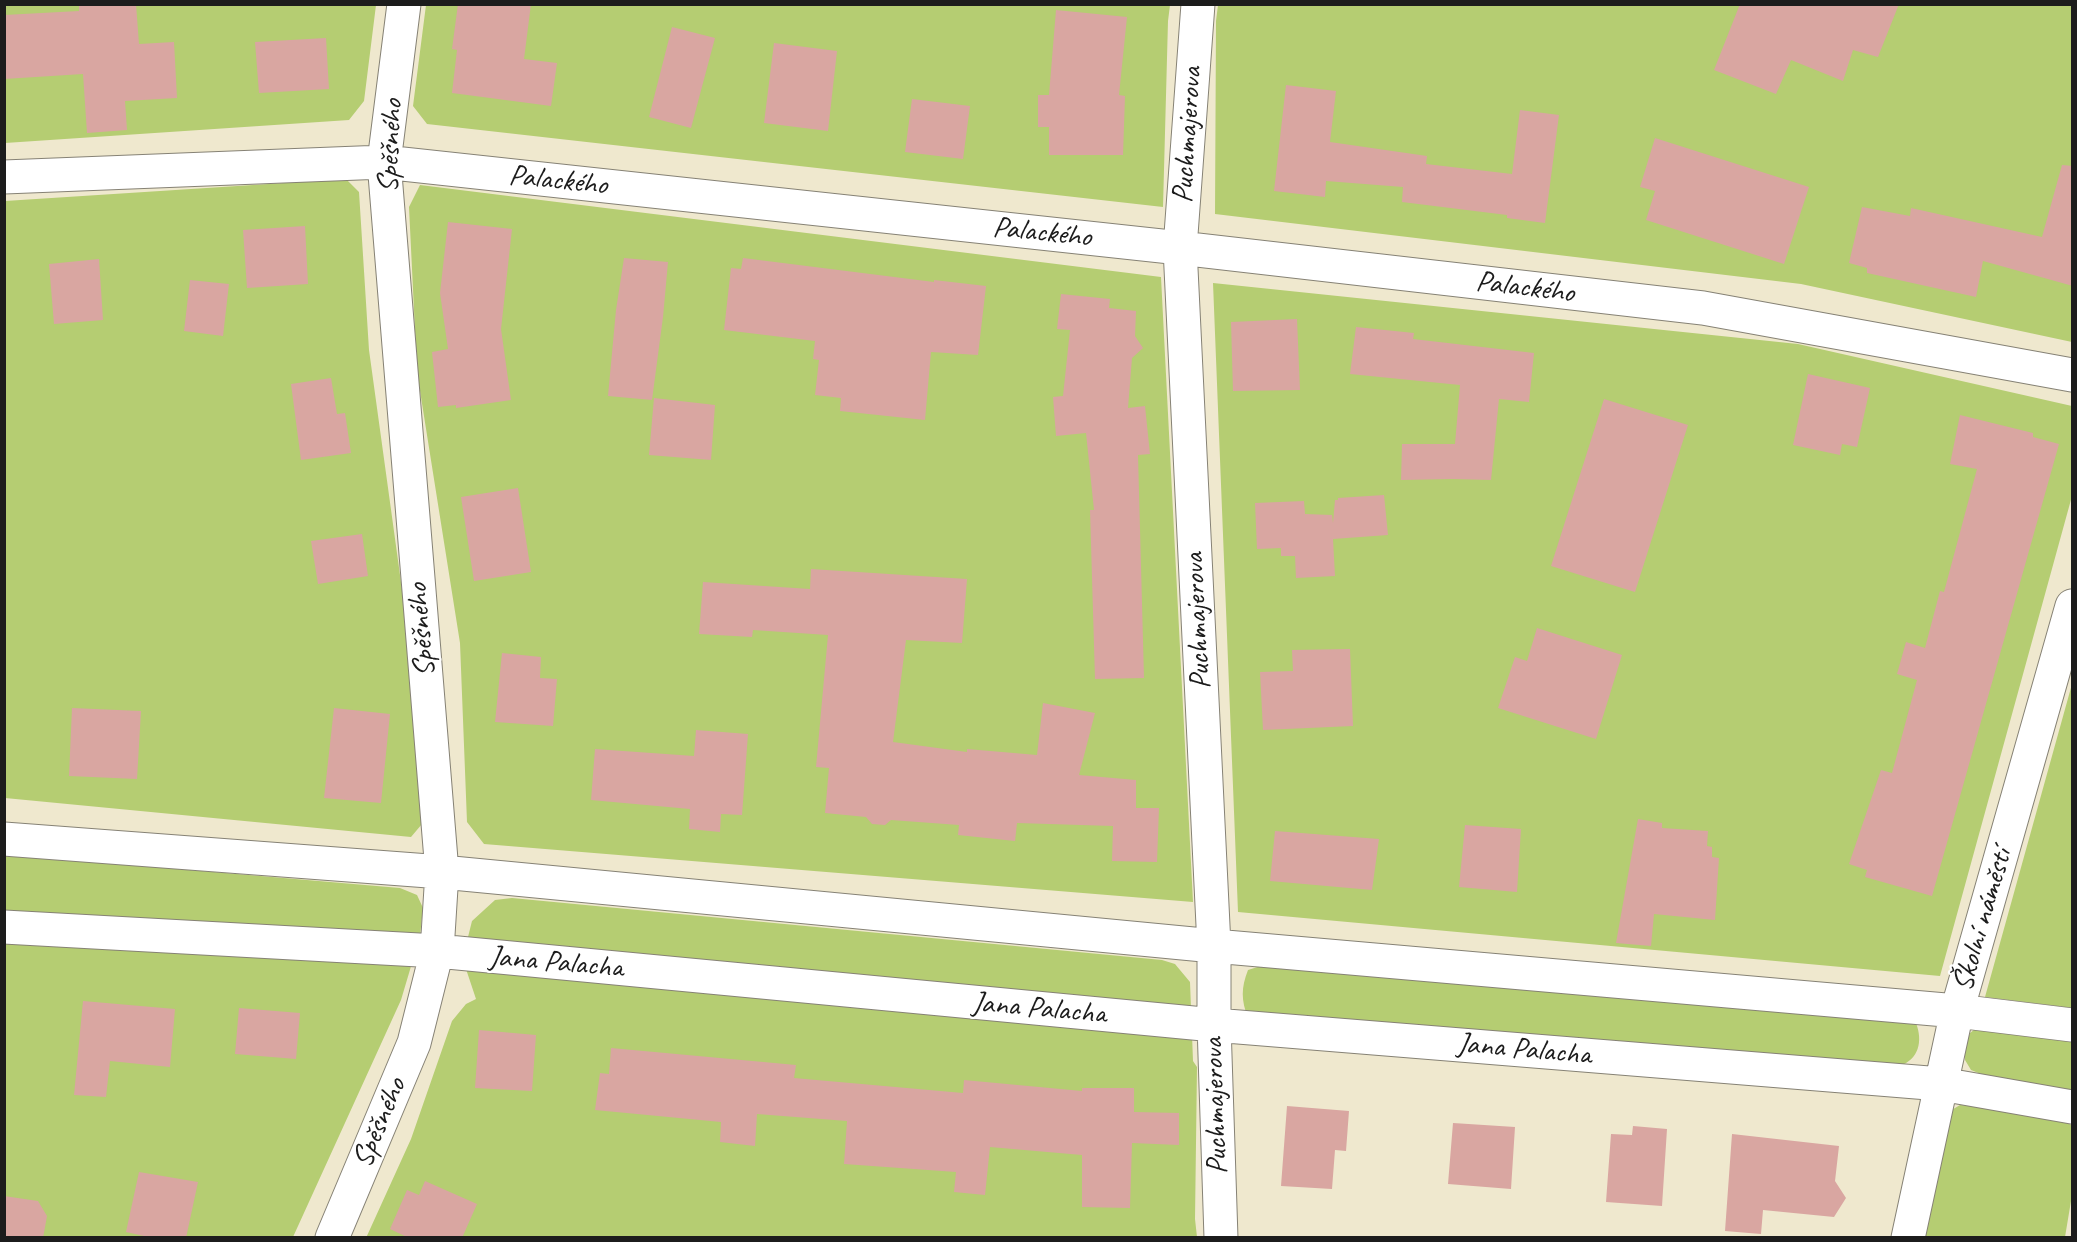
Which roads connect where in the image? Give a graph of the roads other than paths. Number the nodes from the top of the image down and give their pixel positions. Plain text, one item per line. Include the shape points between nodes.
1 (404, 4) edge
2 (1198, 4) edge
3 (384, 162) junction
4 (4, 177) edge
5 (1180, 248) junction
6 (2073, 375) edge
7 (2073, 606) edge
8 (4, 839) edge
9 (442, 872) junction
10 (4, 927) edge
11 (1214, 946) junction
12 (437, 951) junction
13 (1958, 1011) junction
14 (1214, 1025) junction
15 (2073, 1025) edge
16 (1941, 1084) junction
17 (2073, 1107) edge
18 (332, 1238) edge
19 (1221, 1238) edge
20 (1908, 1238) edge

1 - 3 street, Spěšného
2 - 5 street, Puchmajerova
3 - 4 street, Palackého
3 - 5 street, Palackého
3 - 9 street, Spěšného
5 - 6 street, Palackého via 1703,308
5 - 11 street, Puchmajerova
7 - 13 street, Školní náměstí
8 - 9 street
9 - 11 street
9 - 12 street, Spěšného
10 - 12 street, Jana Palacha
11 - 13 street
11 - 14 street, Puchmajerova
12 - 14 street, Jana Palacha
12 - 18 street, Spěšného via 414,1042
13 - 15 street
13 - 16 street, Školní náměstí
14 - 16 street, Jana Palacha
14 - 19 street, Puchmajerova
16 - 17 street, Jana Palacha
16 - 20 street, Školní náměstí

